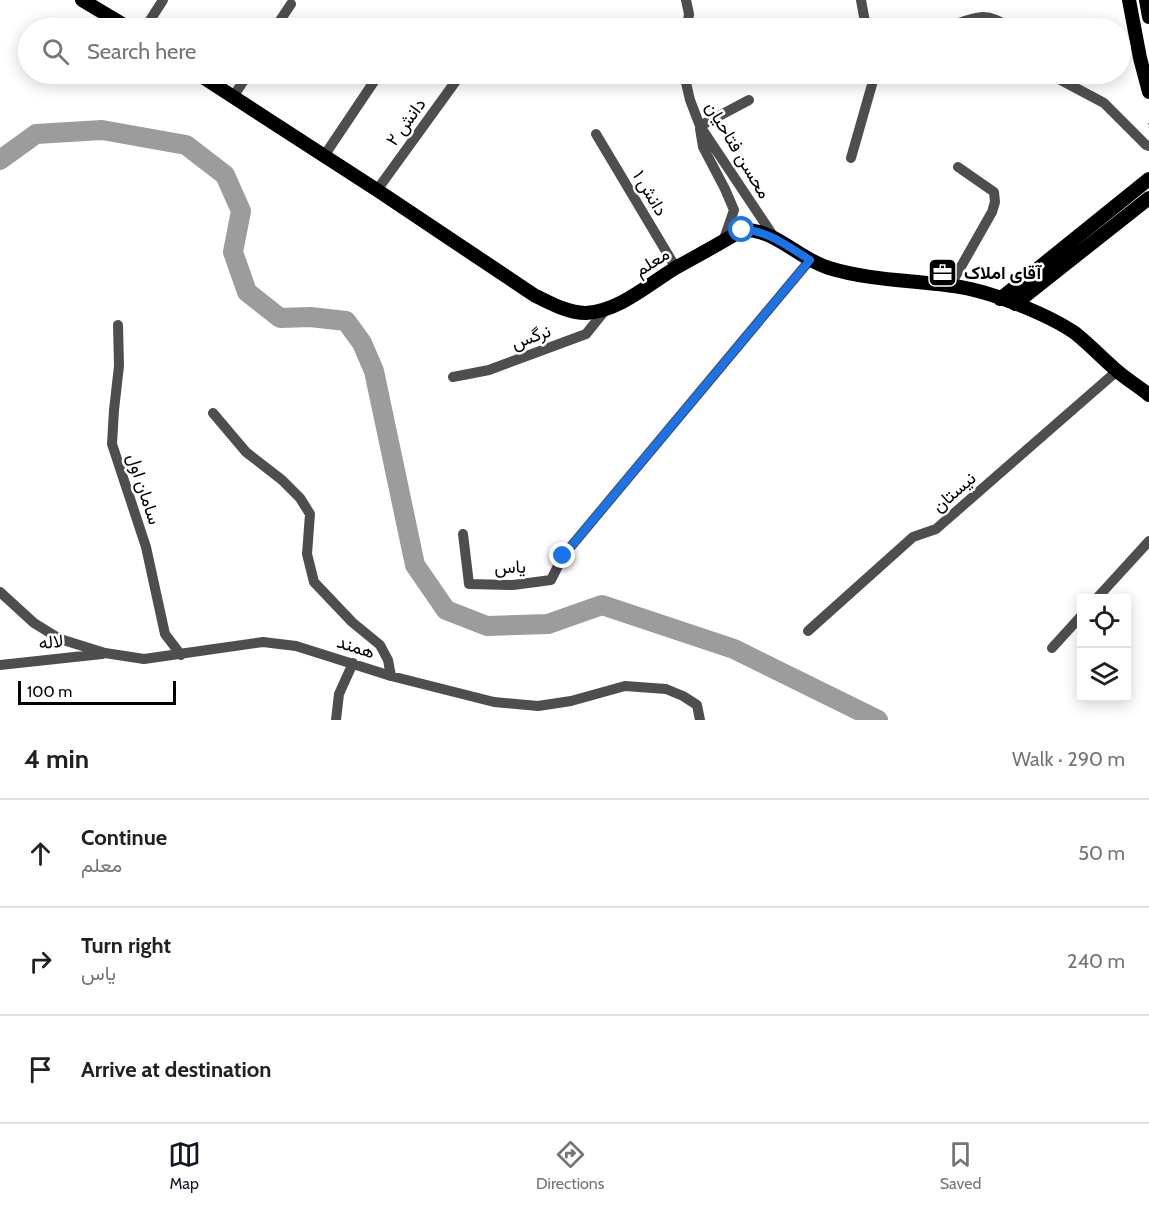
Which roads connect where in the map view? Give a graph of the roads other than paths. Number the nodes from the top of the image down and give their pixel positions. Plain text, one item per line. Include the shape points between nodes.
1 (82, 0) edge
2 (163, 0) edge
3 (686, 0) edge
4 (861, 0) edge
5 (1129, 0) edge
6 (1146, 0) edge
7 (291, 4) dead end
8 (1149, 17) edge
9 (112, 18) edge
10 (151, 18) edge
11 (282, 18) edge
12 (688, 18) edge
13 (864, 18) edge
14 (974, 18) edge
15 (994, 18) edge
16 (213, 84) edge
17 (241, 84) edge
18 (372, 84) edge
19 (454, 84) edge
20 (686, 84) edge
21 (872, 84) edge
22 (1068, 84) edge
23 (1149, 92) edge
24 (233, 97) junction
25 (749, 100) dead end
26 (700, 126) junction
27 (596, 134) dead end
28 (1149, 146) edge
29 (324, 156) junction
30 (852, 158) dead end
31 (958, 167) dead end
32 (1149, 179) edge
33 (377, 190) junction
34 (1149, 198) edge
35 (775, 239) junction
36 (723, 242) junction
37 (810, 260) junction
38 (676, 268) junction
39 (950, 286) junction
40 (1000, 299) junction
41 (1015, 304) junction
42 (608, 308) junction
43 (118, 325) dead end
44 (1117, 371) junction
45 (453, 377) dead end
46 (1149, 394) edge
47 (213, 413) dead end
48 (463, 534) dead end
49 (1149, 541) edge
50 (0, 592) edge
51 (1101, 594) edge
52 (1077, 620) edge
53 (808, 631) dead end
54 (1052, 648) dead end
55 (105, 653) junction
56 (181, 655) junction
57 (353, 663) junction
58 (0, 664) edge
59 (391, 676) junction
60 (336, 720) edge
61 (700, 720) edge

1 - 9 main road
2 - 10 street
3 - 12 street
4 - 13 street
5 - 23 main road
6 - 8 main road
7 - 11 street
14 - 15 street via 983,15
16 - 24 main road, معلم
17 - 24 street
18 - 29 street
19 - 33 street, دانش ۲
20 - 26 street, محسن فتاحیان
21 - 30 street
22 - 28 street via 1104,104
24 - 29 main road, معلم
25 - 26 street
26 - 35 street, محسن فتاحیان
26 - 36 street via 703,147 734,210
27 - 38 street, دانش ۱
29 - 33 main road, معلم
31 - 39 street via 994,192 995,202
32 - 40 main road
33 - 42 main road, معلم via 534,295 562,308 586,313
34 - 41 main road
35 - 36 main road, معلم via 742,230
35 - 37 main road, معلم
36 - 38 main road, معلم
37 - 39 main road, معلم via 828,268 880,278
37 - 48 street, یاس via 563,556 551,580 513,585 469,584
38 - 42 main road, معلم
39 - 40 main road, معلم
40 - 41 main road, معلم
41 - 44 main road, معلم via 1074,333
42 - 45 street, نرگس via 586,334 489,370
43 - 56 street, سامان اول via 119,366 112,444 146,547 165,634
44 - 46 main road, معلم
44 - 53 street, نیستان via 936,529 913,537
47 - 59 street via 246,453 300,498 310,514 307,554 314,582 380,645
49 - 51 street
50 - 55 street, همند via 34,623 60,639
52 - 54 street
55 - 56 street, همند via 144,659
55 - 58 street, لاله
56 - 57 street, همند via 263,642 296,646
57 - 59 street, همند
57 - 60 street via 339,694
59 - 61 street, همند via 494,702 538,706 625,686 650,686 666,689 697,705

